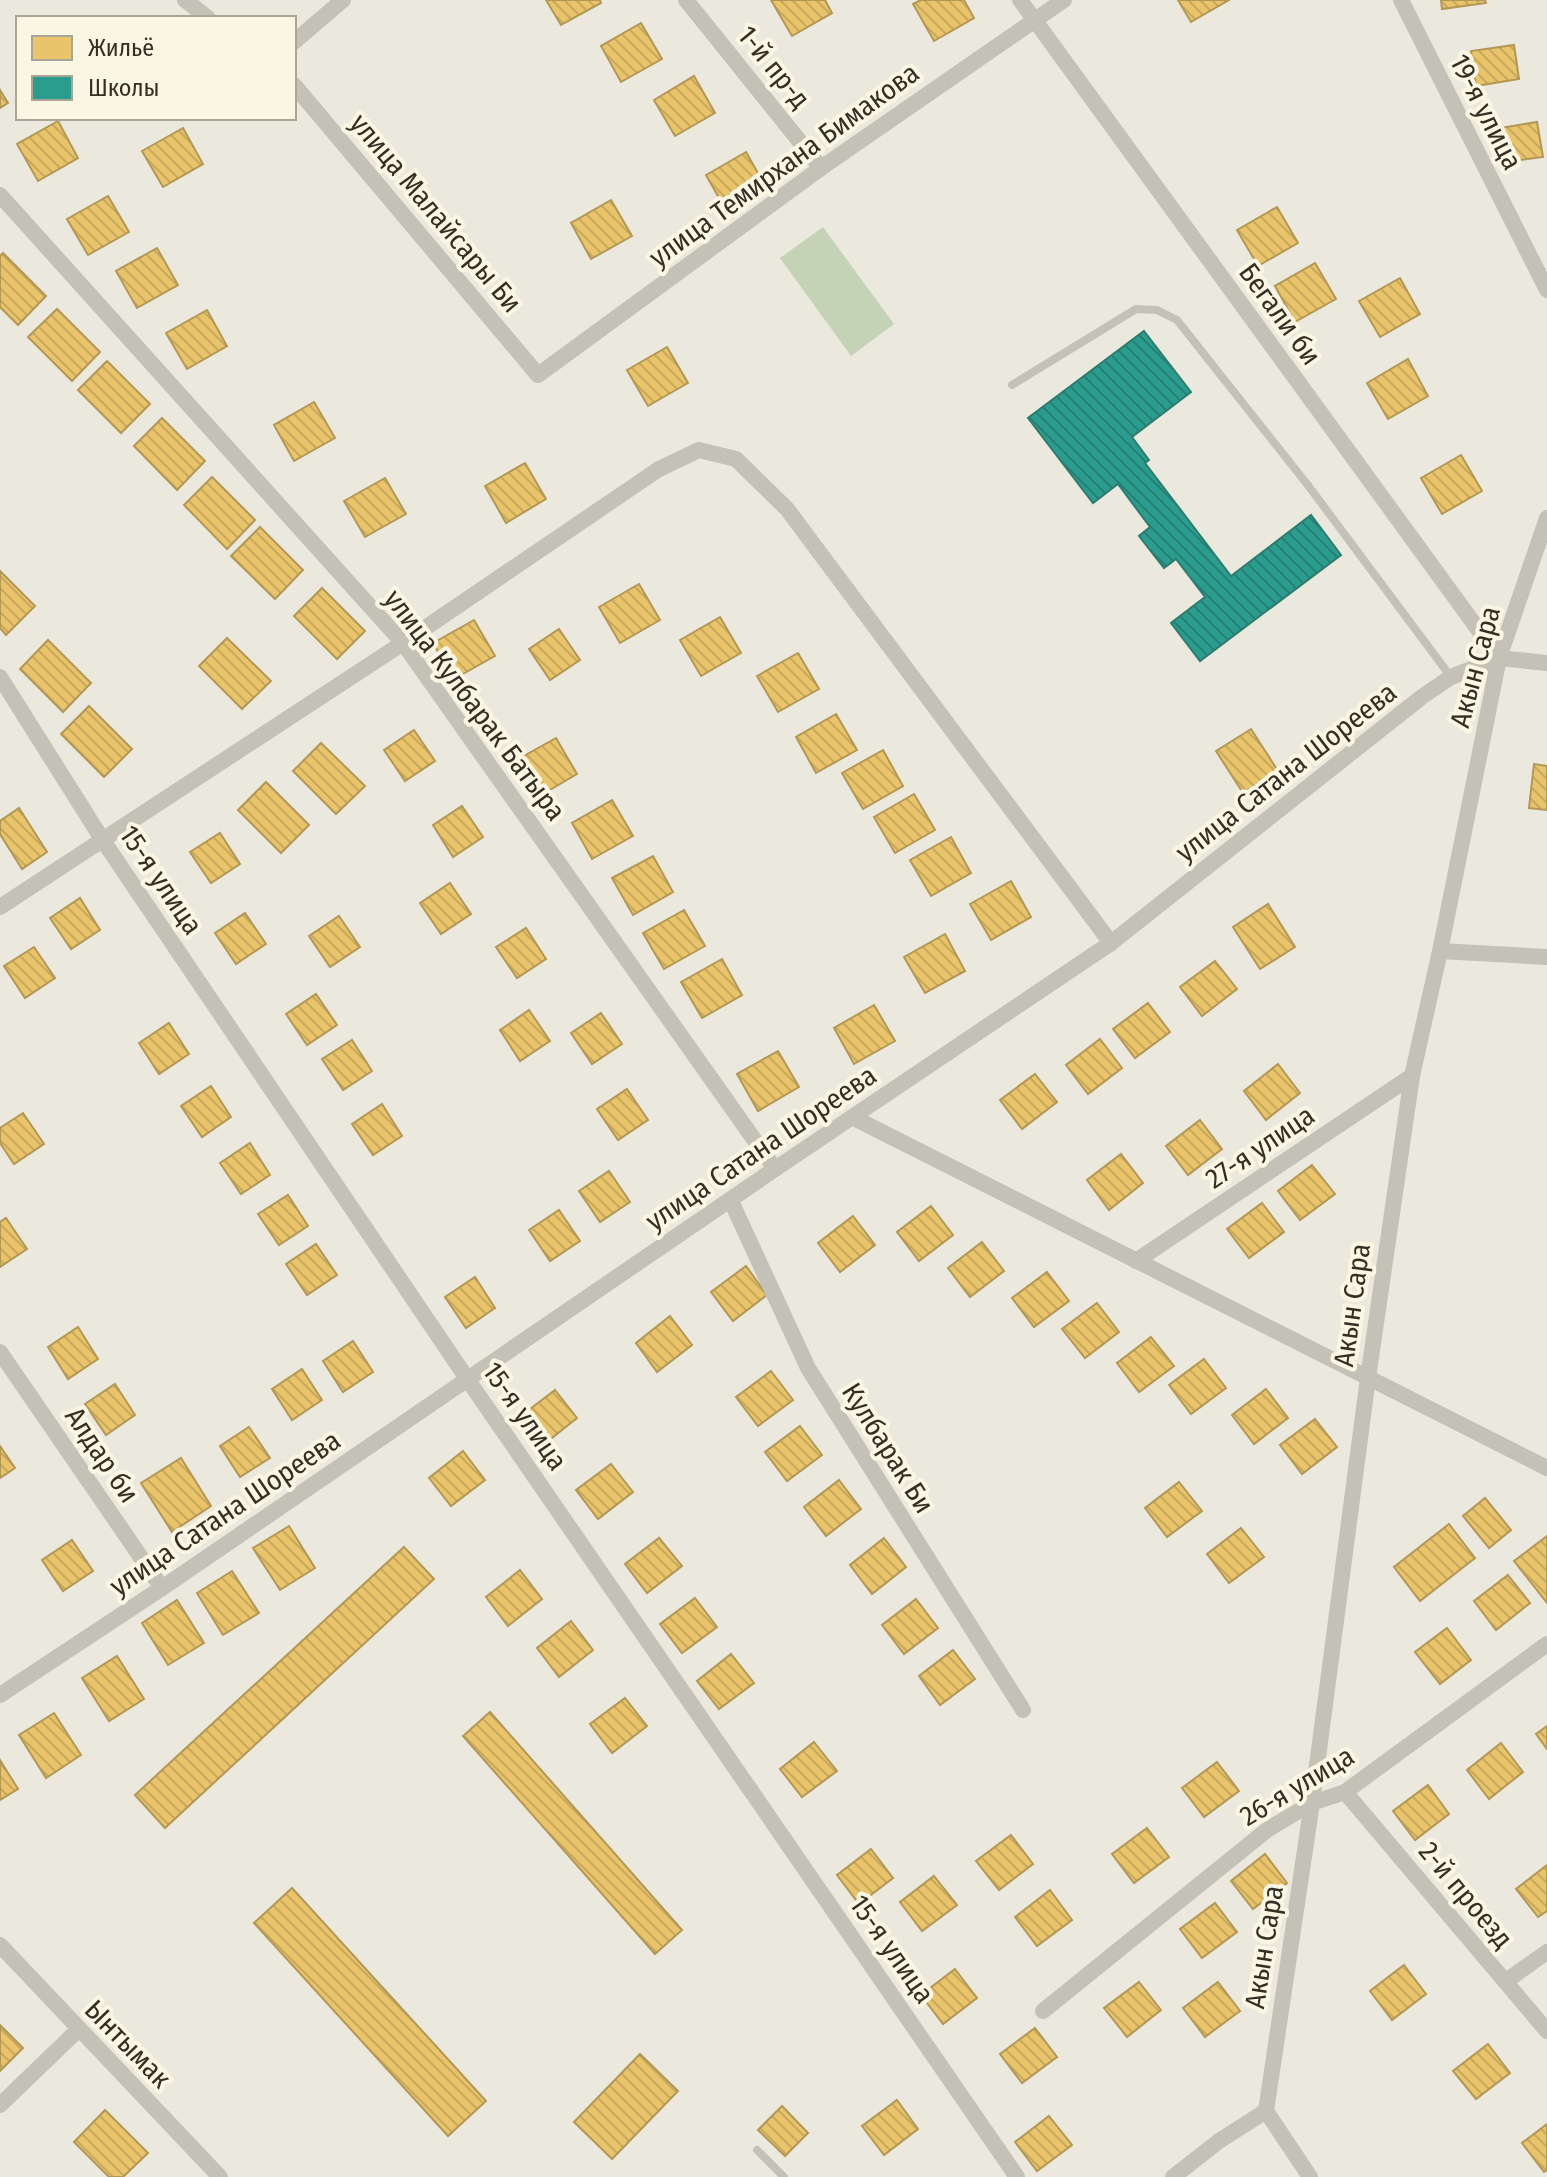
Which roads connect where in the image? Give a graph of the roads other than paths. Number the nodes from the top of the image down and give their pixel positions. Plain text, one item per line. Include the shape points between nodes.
1 (185, 0) edge
2 (343, 0) edge
3 (686, 0) edge
4 (1020, 0) edge
5 (1064, 0) edge
6 (1401, 0) edge
7 (205, 16) edge
8 (1034, 19) junction
9 (296, 40) edge
10 (296, 87) edge
11 (821, 168) junction
12 (0, 195) edge
13 (1547, 290) edge
14 (538, 375) joint
15 (1012, 385) dead end
16 (1547, 518) edge
17 (403, 643) junction
18 (1499, 658) junction
19 (1547, 663) edge
20 (0, 677) edge
21 (1451, 677) junction
22 (102, 839) junction
23 (0, 907) edge
24 (1111, 943) junction
25 (1440, 951) junction
26 (1547, 957) edge
27 (1412, 1076) junction
28 (852, 1117) junction
29 (775, 1169) junction
30 (731, 1201) junction
31 (1136, 1261) junction
32 (0, 1352) edge
33 (1368, 1378) junction
34 (468, 1380) junction
35 (1547, 1468) edge
36 (162, 1588) junction
37 (1547, 1644) edge
38 (0, 1695) edge
39 (1023, 1710) dead end
40 (1345, 1792) junction
41 (1312, 1803) junction
42 (0, 1945) edge
43 (1547, 1952) edge
44 (1506, 1981) junction
45 (1043, 2011) dead end
46 (78, 2030) junction
47 (1547, 2031) edge
48 (0, 2105) edge
49 (1266, 2111) junction
50 (757, 2150) dead end
51 (220, 2177) edge
52 (784, 2177) edge
53 (1017, 2177) edge
54 (1173, 2177) edge
55 (1310, 2177) edge

1 - 7 street
2 - 9 street
3 - 11 street, 1-й пр-д
4 - 8 street, Бегали би
5 - 8 street, улица Темирхана Бимакова
6 - 13 street, 19-я улица
8 - 11 street, улица Темирхана Бимакова
8 - 18 street, Бегали би
10 - 14 street, улица Малайcары Би
11 - 14 street, улица Темирхана Бимакова
12 - 17 street, улица Кулбарак Батыра
15 - 21 lane via 1136,309 1157,310 1177,320
16 - 18 street, Акын Сара
17 - 22 street
17 - 24 street via 659,469 699,450 736,459 787,509
17 - 29 street, улица Кулбарак Батыра
18 - 19 street, улица Сатана Шореева
18 - 21 street, улица Сатана Шореева
18 - 25 street, Акын Сара
20 - 22 street, 15-я улица
21 - 24 street, улица Сатана Шореева
22 - 23 street
22 - 34 street, 15-я улица
24 - 28 street, улица Сатана Шореева
25 - 26 street
25 - 27 street, Акын Сара
27 - 31 street, 27-я улица
27 - 33 street, Акын Сара
28 - 29 street, улица Сатана Шореева
28 - 31 street
29 - 30 street, улица Сатана Шореева
30 - 34 street, улица Сатана Шореева
30 - 39 street, Кулбарак Би via 808,1368
31 - 33 street
32 - 36 street, Алдар би
33 - 35 street
33 - 41 street, Акын Сара
34 - 36 street, улица Сатана Шореева
34 - 53 street, 15-я улица
36 - 38 street, улица Сатана Шореева
37 - 40 street, 26-я улица
40 - 41 street, 26-я улица
40 - 44 street, 2-й проезд
41 - 45 street, 26-я улица via 1267,1830
41 - 49 street, Акын Сара
42 - 46 street, Ынтымак
43 - 44 street
44 - 47 street, 2-й проезд
46 - 48 street
46 - 51 street, Ынтымак
49 - 54 street
49 - 55 street
50 - 52 lane

